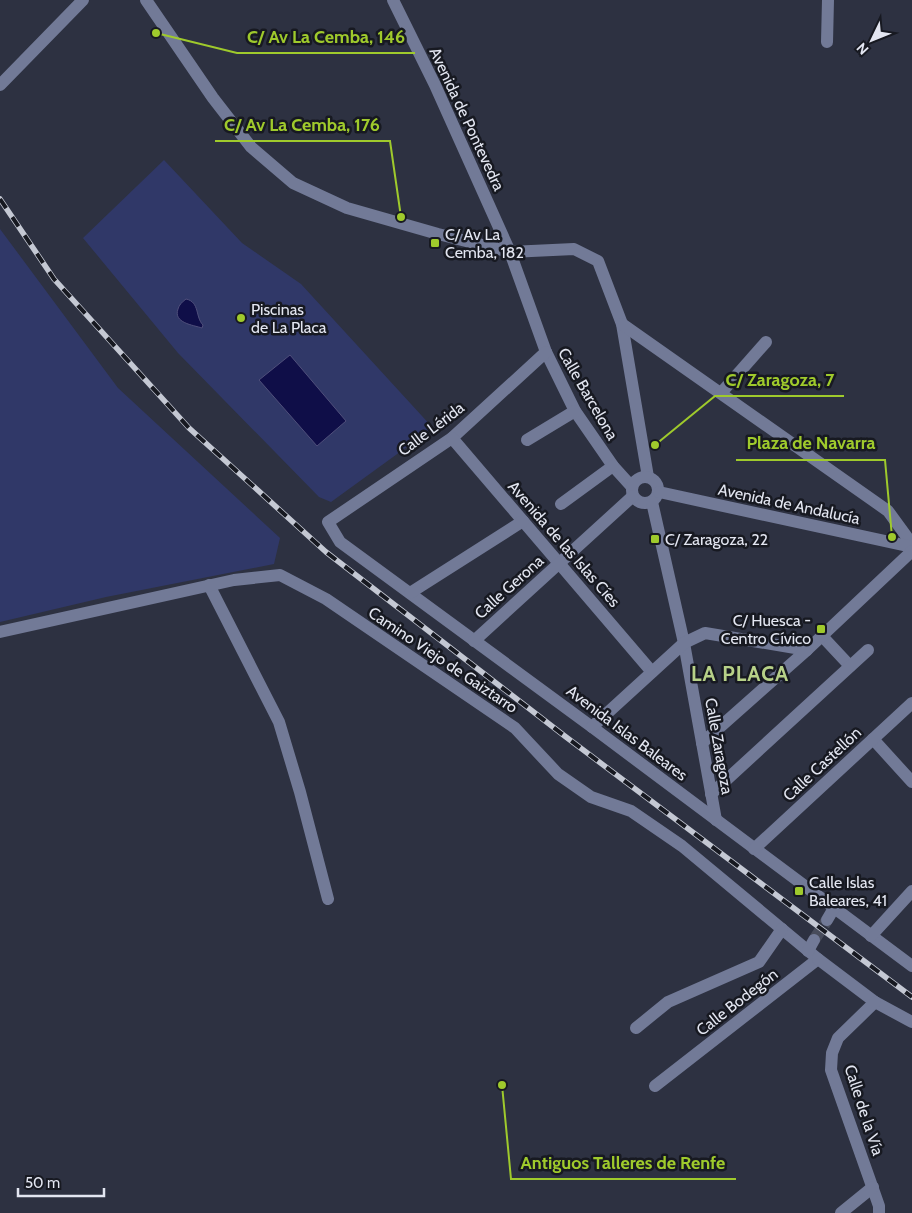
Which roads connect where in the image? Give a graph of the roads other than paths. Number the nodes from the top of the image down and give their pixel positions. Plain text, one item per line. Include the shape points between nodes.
1 (84, 0) edge
2 (146, 0) edge
3 (393, 0) edge
4 (828, 0) edge
5 (827, 42) dead end
6 (0, 85) edge
7 (510, 252) junction
8 (622, 324) junction
9 (766, 342) dead end
10 (546, 352) junction
11 (721, 393) junction
12 (576, 411) junction
13 (452, 438) junction
14 (527, 440) dead end
15 (613, 466) junction
16 (648, 477) junction
17 (632, 491) junction
18 (655, 497) junction
19 (561, 504) dead end
20 (523, 521) junction
21 (328, 522) joint
22 (912, 547) edge
23 (559, 563) junction
24 (209, 585) junction
25 (410, 593) junction
26 (0, 632) edge
27 (822, 636) junction
28 (474, 641) junction
29 (684, 643) junction
30 (807, 650) junction
31 (868, 650) dead end
32 (850, 666) junction
33 (652, 672) junction
34 (912, 703) edge
35 (592, 727) junction
36 (873, 739) junction
37 (702, 743) junction
38 (912, 782) edge
39 (711, 794) junction
40 (716, 820) junction
41 (754, 849) junction
42 (912, 891) edge
43 (328, 899) dead end
44 (834, 908) junction
45 (827, 920) tunnel mouth
46 (782, 929) junction
47 (871, 936) junction
48 (818, 959) junction
49 (912, 966) edge
50 (875, 1002) junction
51 (912, 1022) edge
52 (636, 1028) dead end
53 (655, 1086) dead end
54 (873, 1187) junction
55 (841, 1213) edge
56 (879, 1213) edge

1 - 6 street
2 - 7 street via 251,147 293,183 347,208
3 - 7 street, Avenida de Pontevedra via 436,85
4 - 5 street
7 - 8 street via 574,249 598,261
7 - 10 street, Calle Barcelona
8 - 11 street
8 - 16 street
9 - 11 street
10 - 12 street, Calle Barcelona
10 - 13 street, Calle Lérida
11 - 22 street via 888,511
12 - 14 street
12 - 15 street, Calle Barcelona
13 - 20 street, Avenida de las Islas Cíes
13 - 21 street, Calle Lérida
15 - 17 street, Calle Barcelona
15 - 19 street
16 - 17 street via 638,478
16 - 18 street via 658,487
17 - 18 street via 638,502 646,504
17 - 23 street, Calle Gerona
18 - 22 street, Avenida de Andalucía
18 - 29 street, Calle Zaragoza
20 - 23 street, Avenida de las Islas Cíes
20 - 25 street
21 - 25 street, Avenida Islas Baleares via 340,542
22 - 27 street
23 - 28 street, Calle Gerona
23 - 33 street, Avenida de las Islas Cíes
24 - 26 street, Camino Viejo de Gaiztarro
24 - 43 street via 279,722
24 - 46 street, Camino Viejo de Gaiztarro via 280,575 326,599 515,728 558,774 591,797 631,811 682,846
25 - 28 street, Avenida Islas Baleares
27 - 30 street
27 - 32 street
28 - 35 street, Avenida Islas Baleares
29 - 30 street via 705,633
29 - 33 street
29 - 37 street, Calle Zaragoza
30 - 37 street
31 - 32 street
32 - 39 street
33 - 35 street
34 - 36 street, Calle Castellón
35 - 40 street, Avenida Islas Baleares
36 - 38 street
36 - 41 street, Calle Castellón
37 - 39 street, Calle Zaragoza
39 - 40 street, Calle Zaragoza
40 - 41 street, Avenida Islas Baleares
41 - 44 street, Avenida Islas Baleares
42 - 47 street
44 - 45 street
44 - 47 street, Avenida Islas Baleares
46 - 48 street, Camino Viejo de Gaiztarro via 811,945
46 - 52 street via 759,962 668,1002
47 - 49 street, Avenida Islas Baleares
48 - 50 street
48 - 53 street, Calle Bodegón
50 - 51 street
50 - 54 street, Calle de la Vía via 838,1038 832,1053 831,1070
54 - 55 street
54 - 56 street, Calle de la Vía

